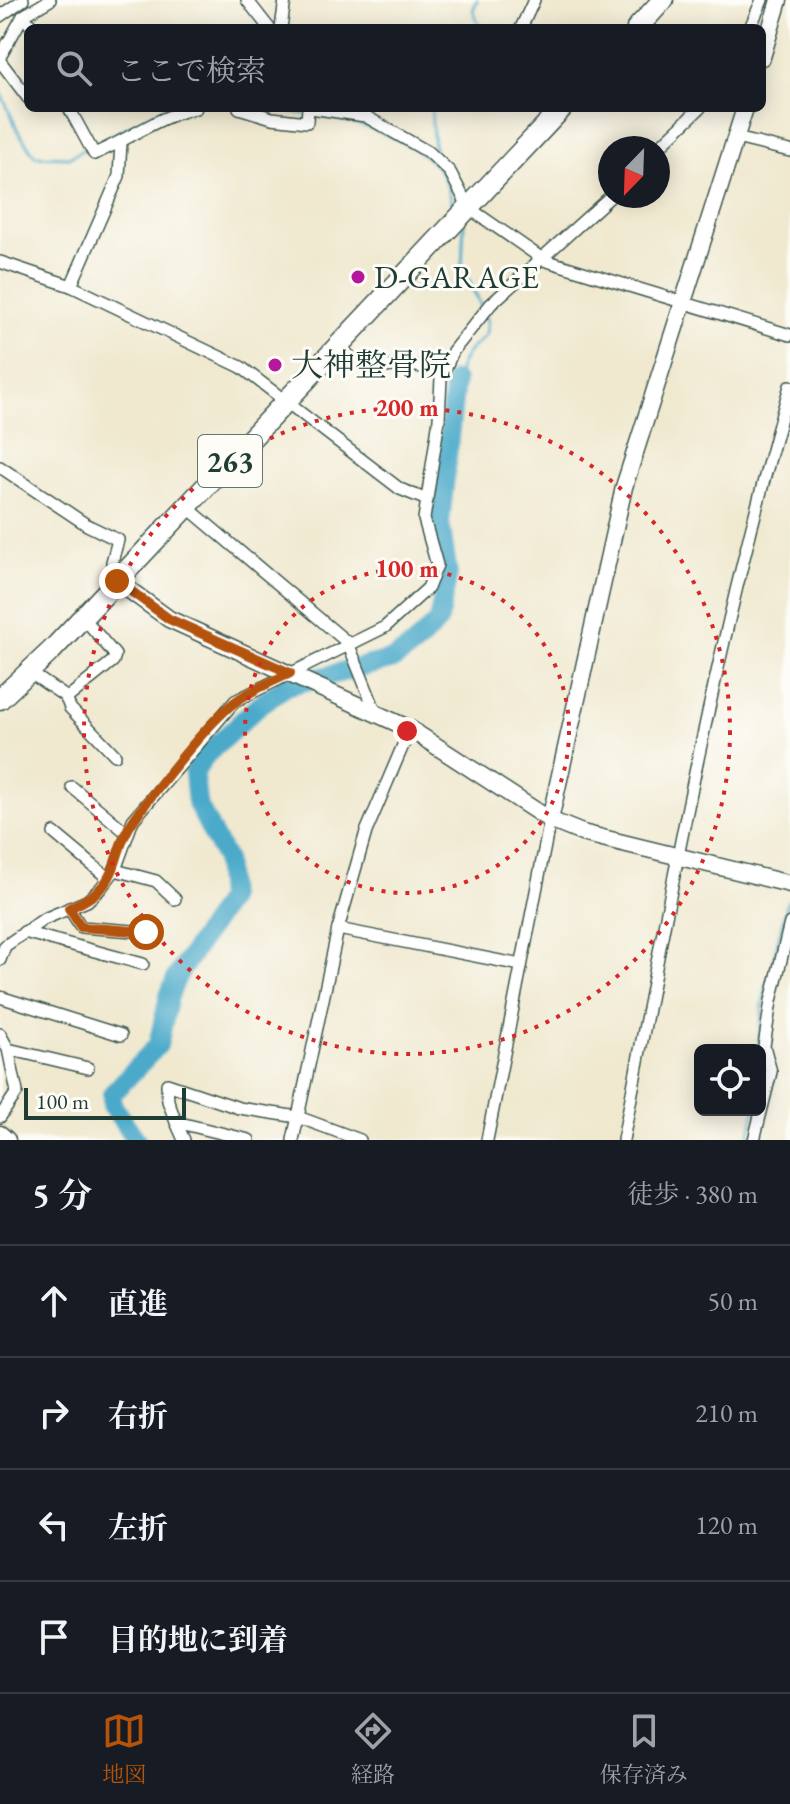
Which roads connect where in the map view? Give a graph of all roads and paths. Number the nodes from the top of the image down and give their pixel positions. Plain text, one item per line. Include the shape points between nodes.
1 (23, 0) edge
2 (50, 0) edge
3 (247, 0) edge
4 (285, 0) edge
5 (534, 0) edge
6 (762, 0) edge
7 (779, 0) edge
8 (661, 1) edge
9 (0, 16) edge
10 (23, 16) junction
11 (30, 24) edge
12 (266, 24) edge
13 (282, 24) edge
14 (523, 24) edge
15 (641, 24) edge
16 (752, 24) edge
17 (766, 44) edge
18 (0, 59) edge
19 (24, 92) edge
20 (71, 112) edge
21 (178, 112) edge
22 (252, 112) edge
23 (309, 112) edge
24 (338, 112) edge
25 (558, 112) edge
26 (696, 112) edge
27 (744, 112) edge
28 (670, 137) edge
29 (736, 138) junction
30 (121, 143) junction
31 (790, 151) edge
32 (598, 206) edge
33 (463, 214) junction
34 (544, 260) junction
35 (0, 262) edge
36 (71, 286) junction
37 (684, 302) junction
38 (790, 335) edge
39 (339, 346) junction
40 (444, 372) junction
41 (790, 386) edge
42 (287, 400) junction
43 (0, 467) edge
44 (427, 500) junction
45 (187, 507) junction
46 (117, 581) junction
47 (83, 617) junction
48 (348, 643) junction
49 (29, 672) junction
50 (290, 673) junction
51 (3, 690) edge
52 (66, 699) junction
53 (375, 710) junction
54 (410, 729) junction
55 (115, 755) dead end
56 (72, 787) dead end
57 (550, 820) junction
58 (54, 833) dead end
59 (127, 833) junction
60 (678, 856) junction
61 (111, 874) junction
62 (790, 884) edge
63 (175, 899) dead end
64 (69, 908) junction
65 (790, 923) edge
66 (338, 929) junction
67 (24, 932) junction
68 (146, 932) dead end
69 (0, 960) edge
70 (143, 964) dead end
71 (521, 965) junction
72 (0, 997) edge
73 (0, 1034) edge
74 (121, 1035) dead end
75 (8, 1049) junction
76 (88, 1068) dead end
77 (0, 1117) edge
78 (298, 1117) junction
79 (176, 1122) junction
80 (0, 1134) edge
81 (7, 1140) edge
82 (184, 1140) edge
83 (249, 1140) edge
84 (293, 1140) edge
85 (360, 1140) edge
86 (487, 1140) edge
87 (623, 1140) edge
88 (754, 1140) edge

1 - 9 street
2 - 10 street
3 - 12 street
4 - 13 street
5 - 14 street
6 - 16 street
7 - 17 street
8 - 15 highway
10 - 11 street
10 - 18 street
18 - 19 street
20 - 30 street via 94,154
21 - 30 street
22 - 23 street via 307,122
24 - 33 street via 365,116 430,153 450,172
25 - 33 highway, 263
26 - 28 street
27 - 29 street
29 - 31 street
29 - 37 street
30 - 36 street via 119,176
32 - 34 street
33 - 34 street
33 - 39 highway, 263
34 - 37 street
34 - 40 street via 480,315
35 - 36 street
36 - 42 street via 241,367
37 - 38 street
37 - 57 street via 624,487
39 - 40 street via 357,365 407,365
39 - 42 highway, 263
40 - 44 street
41 - 60 street via 751,522
42 - 44 street via 400,489
42 - 45 highway, 263
43 - 46 street via 118,540 112,562
44 - 48 street via 424,519 437,565 428,588 385,627
45 - 46 highway, 263
45 - 48 street
46 - 47 highway, 263
46 - 50 street via 169,619
47 - 49 highway, 263
47 - 52 street via 115,655
48 - 50 street
48 - 53 street
49 - 51 highway, 263
49 - 52 street
50 - 53 street
50 - 59 street via 235,701
52 - 55 street
53 - 54 street
54 - 57 street
54 - 66 street via 366,832
56 - 59 street
57 - 60 street
57 - 71 street
58 - 61 street
59 - 61 street
60 - 62 street
60 - 87 street
61 - 63 street via 156,881
61 - 64 street via 87,901
64 - 67 street
64 - 68 street via 81,927
65 - 88 street via 771,1001 764,1046 771,1072
66 - 71 street
66 - 78 street
67 - 69 street via 5,946
67 - 70 street
71 - 86 street
72 - 74 street
73 - 75 street
75 - 76 street
75 - 77 street via 17,1092
78 - 79 street via 239,1108 167,1084
78 - 84 street
78 - 85 street
79 - 82 street
79 - 83 street
80 - 81 street

